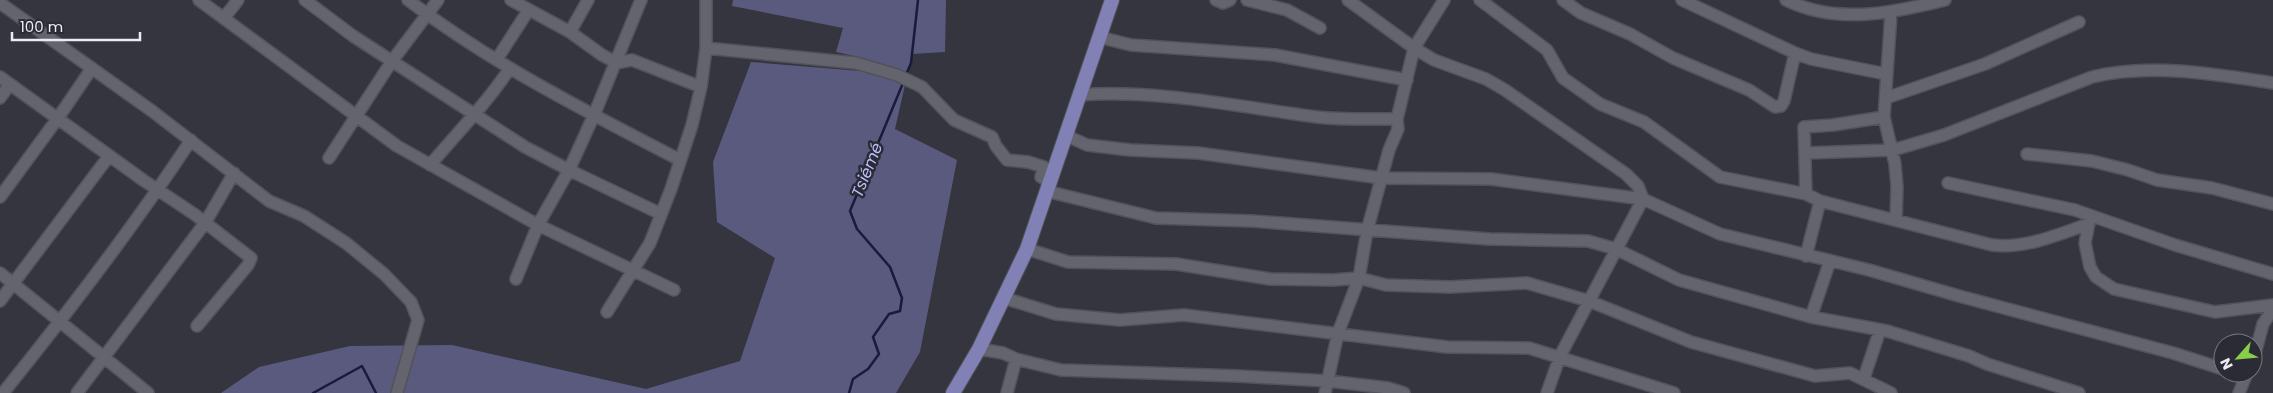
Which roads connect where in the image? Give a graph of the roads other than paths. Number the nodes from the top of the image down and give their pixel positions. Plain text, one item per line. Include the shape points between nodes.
1 (199, 0) edge
2 (238, 0) edge
3 (305, 0) edge
4 (408, 0) edge
5 (438, 0) edge
6 (511, 0) edge
7 (588, 0) edge
8 (641, 0) edge
9 (706, 0) edge
10 (1112, 0) edge
11 (1216, 0) edge
12 (1230, 0) edge
13 (1247, 0) edge
14 (1348, 0) edge
15 (1444, 0) edge
16 (1480, 0) edge
17 (1564, 0) edge
18 (1682, 0) edge
19 (1786, 0) edge
20 (1945, 0) edge
21 (0, 4) edge
22 (1915, 4) edge
23 (528, 11) junction
24 (1891, 13) junction
25 (427, 15) junction
26 (224, 18) junction
27 (2079, 22) dead end
28 (1320, 28) dead end
29 (570, 32) junction
30 (1099, 37) junction
31 (706, 48) junction
32 (1414, 48) junction
33 (1794, 53) junction
34 (497, 60) junction
35 (392, 61) junction
36 (617, 63) junction
37 (92, 68) junction
38 (510, 68) junction
39 (1886, 74) junction
40 (0, 77) edge
41 (1407, 80) junction
42 (2273, 83) edge
43 (10, 84) junction
44 (701, 87) junction
45 (1079, 95) junction
46 (0, 98) edge
47 (1886, 98) junction
48 (472, 114) junction
49 (356, 115) junction
50 (594, 115) junction
51 (1884, 117) junction
52 (58, 118) junction
53 (1397, 119) junction
54 (1065, 135) junction
55 (191, 140) junction
56 (1893, 150) junction
57 (1806, 153) junction
58 (2027, 154) dead end
59 (109, 156) junction
60 (329, 158) dead end
61 (680, 160) junction
62 (430, 165) junction
63 (569, 170) junction
64 (234, 173) junction
65 (1381, 178) junction
66 (1948, 183) dead end
67 (1047, 186) junction
68 (158, 190) junction
69 (1806, 194) junction
70 (0, 197) edge
71 (1643, 199) junction
72 (1820, 201) junction
73 (2273, 204) edge
74 (661, 214) junction
75 (1896, 220) junction
76 (2089, 220) junction
77 (205, 223) junction
78 (538, 225) junction
79 (1367, 231) junction
80 (1027, 249) junction
81 (1616, 249) junction
82 (1806, 256) junction
83 (1830, 261) junction
84 (634, 272) junction
85 (0, 273) edge
86 (2273, 274) edge
87 (1359, 278) junction
88 (516, 279) dead end
89 (13, 283) junction
90 (674, 290) dead end
91 (1004, 298) junction
92 (0, 301) edge
93 (1589, 301) junction
94 (2273, 305) edge
95 (2273, 309) edge
96 (607, 312) dead end
97 (1811, 318) junction
98 (61, 322) junction
99 (197, 326) dead end
100 (1880, 330) junction
101 (1338, 333) junction
102 (2261, 333) edge
103 (979, 349) junction
104 (1560, 356) junction
105 (105, 358) junction
106 (1016, 359) junction
107 (2213, 366) edge
108 (1864, 378) junction
109 (1328, 381) junction
110 (2073, 392) edge
111 (3, 393) edge
112 (77, 393) edge
113 (148, 393) edge
114 (397, 393) edge
115 (953, 393) edge
116 (1006, 393) edge
117 (1325, 393) edge
118 (1404, 393) edge
119 (1547, 393) edge
120 (1674, 393) edge
121 (1891, 393) edge

1 - 26 street
2 - 26 street
3 - 35 street
4 - 25 street
5 - 25 street
6 - 23 street
7 - 29 street
8 - 36 street
9 - 31 street
10 - 30 main road
11 - 12 street via 1222,3
13 - 28 street via 1287,10
14 - 32 street
15 - 32 street
16 - 69 street via 1547,50 1563,78 1600,104 1644,122 1720,177
17 - 33 street via 1582,14 1749,90 1774,106 1781,106 1784,101
18 - 33 street
19 - 24 street via 1824,13
20 - 22 street
21 - 37 street
22 - 24 street
23 - 29 street
23 - 34 street
24 - 39 street
25 - 34 street
25 - 35 street
26 - 49 street
27 - 47 street via 1986,64
29 - 36 street
30 - 41 street via 1131,45 1275,55
30 - 45 main road
31 - 44 street
31 - 67 street via 856,63 897,75 922,87 954,120 992,137 1007,160 1044,167 1041,177
32 - 41 street
32 - 71 street via 1434,60 1486,79 1505,90 1633,179
33 - 39 street
34 - 38 street
35 - 48 street
35 - 49 street
36 - 44 street via 632,60
36 - 50 street
37 - 52 street
37 - 55 street
38 - 48 street via 496,90
38 - 50 street
39 - 47 street
40 - 43 street
41 - 53 street
42 - 56 street via 2193,72 2113,72 2092,77 1944,135
43 - 46 street
43 - 52 street
44 - 61 street
45 - 53 street via 1101,93 1173,98 1333,118
45 - 54 main road
47 - 51 street
48 - 62 street
48 - 63 street
49 - 60 street
49 - 62 street via 397,146
50 - 61 street
50 - 63 street
51 - 56 street
51 - 57 street via 1833,125 1806,125
52 - 59 street
52 - 70 street
53 - 65 street via 1398,129 1388,150
54 - 65 street via 1088,145 1198,152
54 - 67 main road
55 - 64 street
55 - 68 street
56 - 57 street
56 - 75 street
57 - 69 street
58 - 73 street via 2092,161 2156,180 2212,188
59 - 68 street
59 - 89 street
61 - 74 street
62 - 78 street
63 - 74 street
63 - 78 street
64 - 77 street
64 - 114 street via 269,201 304,216 346,243 384,274 411,302 418,327
65 - 71 street via 1491,179
65 - 79 street
66 - 76 street via 2075,210
67 - 79 street via 1156,218 1252,221
67 - 80 main road
68 - 77 street
68 - 98 street
69 - 72 street
71 - 81 street
71 - 82 street via 1720,234
72 - 75 street
72 - 82 street
74 - 84 street
75 - 76 street via 2002,246 2058,235
76 - 86 street
76 - 94 street via 2085,243 2090,267 2096,277 2114,289 2215,312
77 - 99 street via 251,258
77 - 105 street
78 - 84 street
78 - 88 street
79 - 81 street via 1488,239 1588,240
79 - 87 street
80 - 87 street via 1068,262 1176,264 1270,279
80 - 91 main road
81 - 93 street
81 - 97 street via 1679,280
82 - 83 street
83 - 97 street
83 - 107 street
84 - 90 street
84 - 96 street
85 - 89 street
87 - 93 street via 1386,285 1450,287 1527,283
87 - 101 street
89 - 92 street
89 - 98 street
91 - 101 street via 1056,314 1120,320 1184,315
91 - 103 main road
93 - 104 street
93 - 108 street via 1691,342 1815,376 1825,377 1841,372
95 - 102 street
97 - 100 street
98 - 105 street
98 - 111 street
100 - 108 street
100 - 110 street
101 - 104 street via 1447,347 1529,348
101 - 109 street
103 - 106 street via 1003,352
103 - 115 main road
104 - 119 street
104 - 120 street
105 - 112 street
105 - 113 street
106 - 109 street via 1061,370
106 - 116 street
108 - 121 street
109 - 117 street
109 - 118 street

